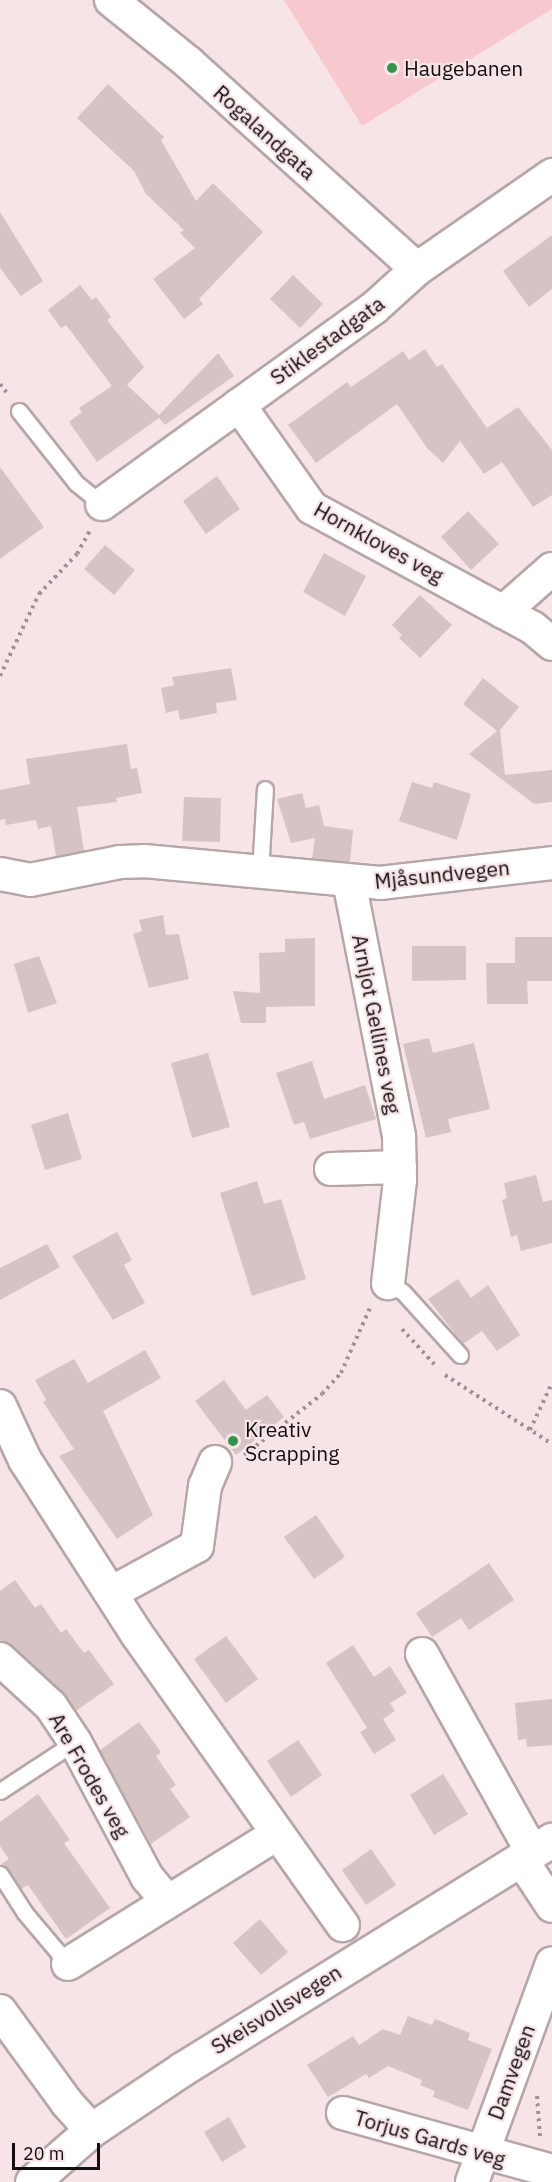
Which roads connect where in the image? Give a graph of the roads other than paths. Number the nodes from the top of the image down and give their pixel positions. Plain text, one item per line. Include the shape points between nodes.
1 (111, 0) edge
2 (552, 175) edge
3 (417, 269) junction
4 (239, 405) junction
5 (19, 411) dead end
6 (102, 504) joint
7 (552, 569) edge
8 (503, 612) junction
9 (552, 644) edge
10 (265, 789) dead end
11 (552, 863) edge
12 (260, 872) junction
13 (1, 879) edge
14 (349, 881) junction
15 (400, 1167) junction
16 (331, 1169) dead end
17 (388, 1283) joint
18 (460, 1355) dead end
19 (0, 1406) edge
20 (215, 1462) road end
21 (12, 1466) edge
22 (111, 1593) junction
23 (422, 1654) dead end
24 (0, 1659) edge
25 (75, 1742) junction
26 (0, 1791) edge
27 (277, 1834) junction
28 (535, 1850) edge
29 (0, 1874) edge
30 (167, 1901) junction
31 (552, 1906) edge
32 (343, 1925) dead end
33 (552, 1963) edge
34 (68, 1964) joint
35 (0, 2011) edge
36 (343, 2113) dead end
37 (91, 2130) junction
38 (481, 2152) junction
39 (549, 2170) edge
40 (32, 2182) edge
41 (472, 2182) edge

1 - 3 street, Rogalandgata via 189,63
2 - 3 street, Stiklestadgata
3 - 4 street, Stiklestadgata via 374,308
4 - 6 street, Stiklestadgata
4 - 8 street, Hornkloves veg via 312,508
5 - 6 lane via 76,483
7 - 8 street
8 - 9 street, Hornkloves veg
10 - 12 lane
11 - 14 street, Mjåsundvegen via 419,880
12 - 13 street, Mjåsundvegen via 144,861 30,880
12 - 14 street, Mjåsundvegen
14 - 15 street, Arnljot Gellines veg via 393,1102
15 - 16 street
15 - 17 street, Arnljot Gellines veg
17 - 18 lane via 403,1292
19 - 21 street
20 - 22 street via 206,1486 197,1546
21 - 22 street
22 - 27 street
23 - 28 street
24 - 25 street, Are Frodes veg via 51,1706
25 - 26 lane
25 - 30 street, Are Frodes veg via 147,1877
27 - 30 street
27 - 32 street
28 - 31 street
28 - 37 main road, Skeisvollsvegen via 352,1961
29 - 34 lane via 25,1913
30 - 34 street
33 - 38 street, Damvegen
35 - 37 street
36 - 38 street, Torjus Gards veg
37 - 40 main road, Skeisvollsvegen
38 - 39 street, Torjus Gards veg
38 - 41 street, Damvegen

